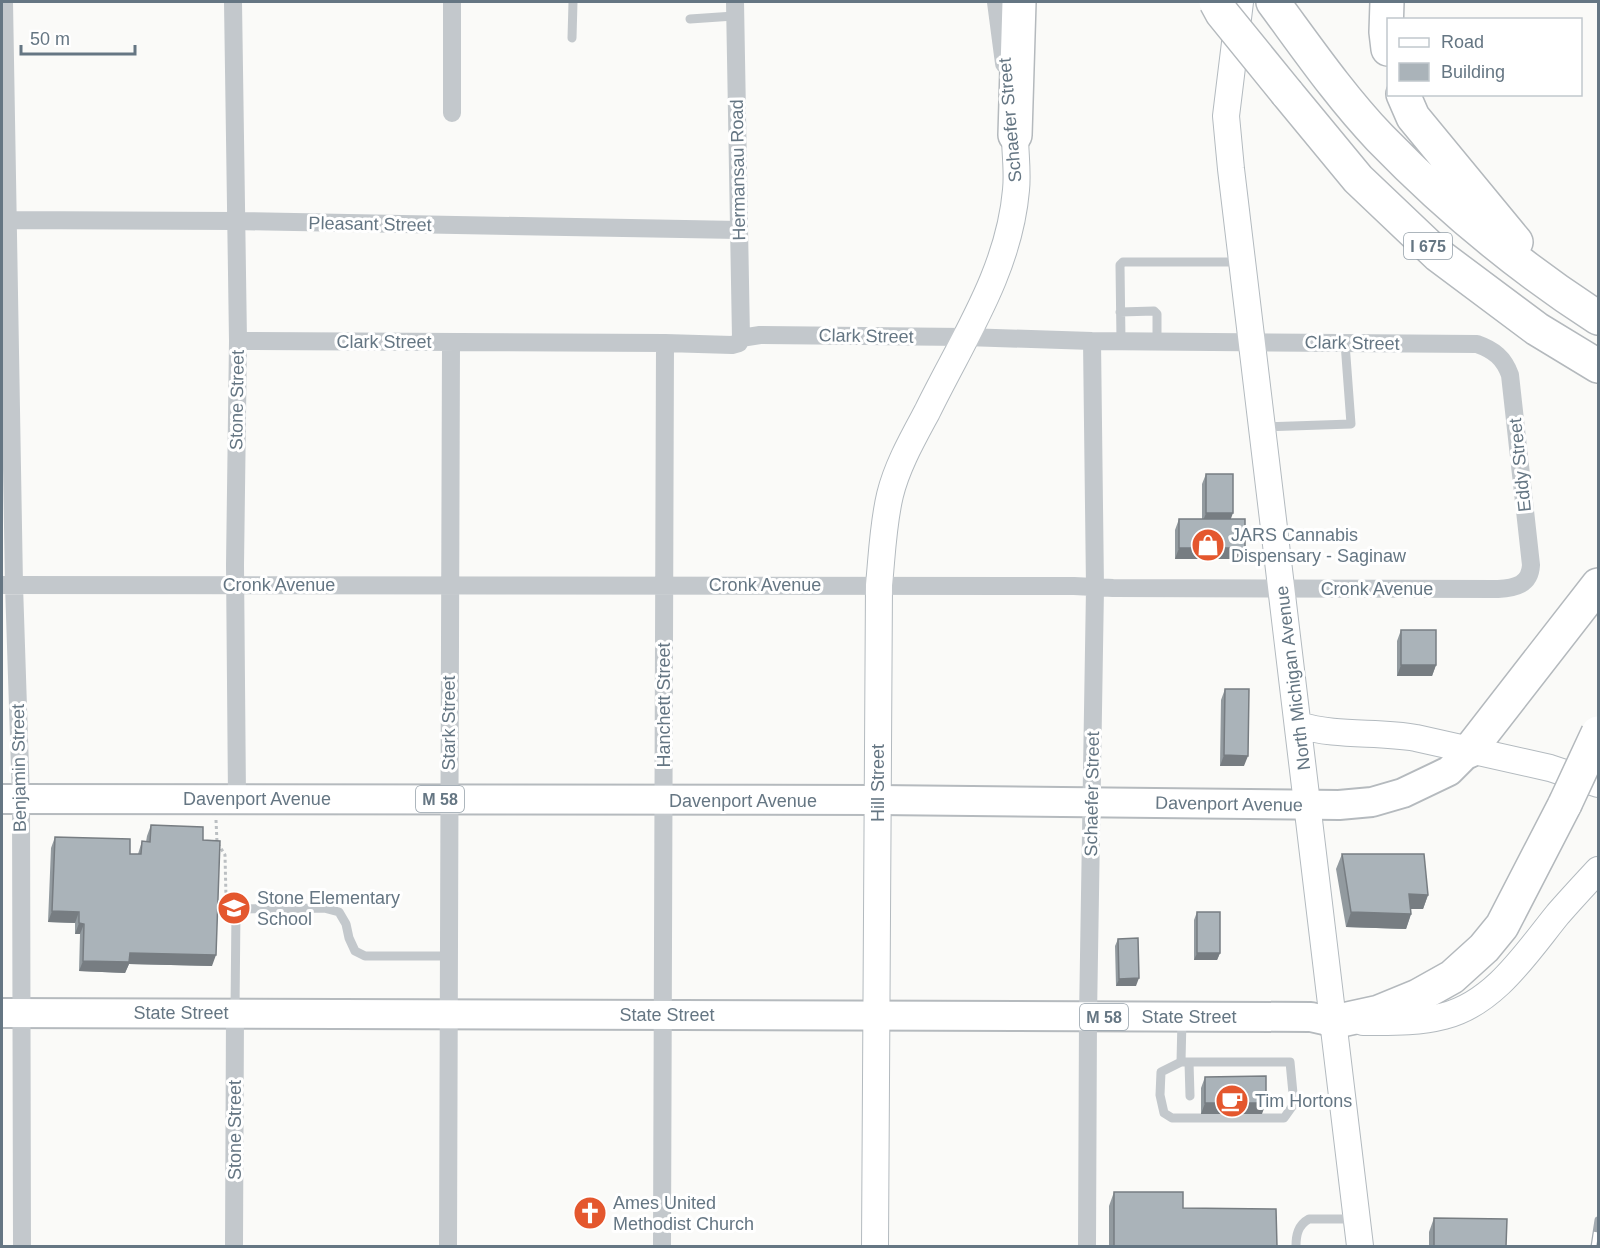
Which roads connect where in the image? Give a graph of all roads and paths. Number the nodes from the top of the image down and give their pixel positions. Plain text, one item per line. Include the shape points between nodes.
1 (4, 2) edge
2 (233, 2) edge
3 (452, 2) edge
4 (573, 2) edge
5 (998, 2) edge
6 (1019, 2) edge
7 (1216, 2) edge
8 (1240, 2) edge
9 (1272, 2) edge
10 (1387, 2) edge
11 (734, 9) edge
12 (690, 19) dead end
13 (572, 38) dead end
14 (1387, 38) edge
15 (1404, 96) edge
16 (452, 113) dead end
17 (1015, 135) junction
18 (4, 220) edge
19 (235, 221) junction
20 (739, 230) junction
21 (1242, 262) junction
22 (1558, 292) junction
23 (1120, 312) junction
24 (1599, 318) edge
25 (966, 337) junction
26 (741, 338) junction
27 (238, 341) junction
28 (1092, 341) junction
29 (1121, 341) junction
30 (1157, 341) junction
31 (1252, 342) junction
32 (451, 343) junction
33 (665, 343) junction
34 (1346, 343) junction
35 (1496, 352) joint
36 (1599, 366) edge
37 (1260, 427) junction
38 (1526, 580) joint
39 (8, 585) edge
40 (237, 585) junction
41 (450, 585) junction
42 (664, 585) junction
43 (879, 585) junction
44 (1599, 585) edge
45 (1095, 588) junction
46 (1282, 590) junction
47 (1299, 725) junction
48 (1599, 733) edge
49 (1469, 751) junction
50 (1599, 784) edge
51 (11, 799) edge
52 (449, 799) junction
53 (878, 800) junction
54 (663, 801) junction
55 (1091, 802) junction
56 (1307, 806) junction
57 (226, 809) junction
58 (1599, 870) edge
59 (226, 897) dead end
60 (449, 957) junction
61 (12, 1013) edge
62 (235, 1013) junction
63 (449, 1013) junction
64 (662, 1015) junction
65 (875, 1016) junction
66 (1182, 1016) junction
67 (1088, 1017) junction
68 (1333, 1022) junction
69 (1185, 1062) junction
70 (1190, 1096) dead end
71 (1342, 1102) junction
72 (1294, 1104) junction
73 (1356, 1219) junction
74 (22, 1246) edge
75 (234, 1246) edge
76 (448, 1246) edge
77 (662, 1246) edge
78 (875, 1246) edge
79 (1087, 1246) edge
80 (1296, 1246) edge
81 (1360, 1246) edge

1 - 18 street, Benjamin Street
2 - 19 street, Stone Street
3 - 16 street
4 - 13 lane
5 - 17 street, Schaefer Street
6 - 17 highway
7 - 36 highway, I 675, bridge via 1358,178 1438,255 1537,328
8 - 21 main road, North Michigan Avenue via 1226,116
9 - 22 highway, I 675 via 1379,136 1453,210
10 - 14 highway
11 - 12 lane
11 - 20 street, Hermansau Road
15 - 22 highway via 1413,117
17 - 25 main road, Schaefer Street via 1016,189 1010,230 990,289
18 - 19 street, Pleasant Street
18 - 39 street, Benjamin Street
19 - 20 street, Pleasant Street
19 - 27 street, Stone Street
20 - 26 street, Hermansau Road
21 - 23 lane via 1123,262
21 - 31 main road, North Michigan Avenue
22 - 24 highway, I 675
23 - 29 lane
23 - 30 lane via 1154,311
25 - 26 street, Clark Street
25 - 28 street, Clark Street
25 - 43 main road, Hill Street via 905,455 890,494
26 - 33 street, Clark Street via 740,343 732,345
27 - 32 street, Clark Street
27 - 40 street, Stone Street
28 - 29 street, Clark Street
28 - 45 street, Schaefer Street
29 - 30 street, Clark Street
30 - 31 street, Clark Street
31 - 34 street, Clark Street
31 - 37 main road, North Michigan Avenue
32 - 33 street, Clark Street
32 - 41 street, Stark Street
33 - 42 street, Hanchett Street
34 - 35 street, Clark Street via 1477,344
34 - 37 lane via 1351,424
35 - 38 street, Eddy Street via 1510,375 1532,565
37 - 46 main road, North Michigan Avenue
38 - 46 street, Cronk Avenue via 1515,588 1498,589
39 - 40 street, Cronk Avenue
39 - 51 street, Benjamin Street
40 - 41 street, Cronk Avenue
40 - 57 street, Stone Street
41 - 42 street, Cronk Avenue
41 - 52 street, Stark Street
42 - 43 street, Cronk Avenue
42 - 54 street, Hanchett Street
43 - 45 street, Cronk Avenue
43 - 53 main road, Hill Street
44 - 49 highway
45 - 46 street, Cronk Avenue
45 - 55 street, Schaefer Street
46 - 47 main road, North Michigan Avenue
47 - 49 main road via 1317,731 1394,734
47 - 56 main road, North Michigan Avenue
48 - 68 highway, bridge via 1502,926 1484,948 1452,976 1418,996 1379,1012
49 - 50 main road via 1550,768
49 - 56 main road, Davenport Avenue / M 58 via 1449,771 1402,793 1372,802
51 - 57 main road, Davenport Avenue / M 58
51 - 61 street, Benjamin Street
52 - 54 main road, Davenport Avenue / M 58
52 - 57 main road, Davenport Avenue / M 58
52 - 60 street, Stark Street
53 - 54 main road, Davenport Avenue / M 58
53 - 55 main road, Davenport Avenue / M 58
53 - 65 main road, Hill Street
54 - 64 street, Hanchett Street
55 - 56 main road, Davenport Avenue / M 58
55 - 67 street, Schaefer Street
56 - 68 main road, North Michigan Avenue
57 - 59 path via 217,842 225,855
58 - 68 main road via 1527,954 1482,998 1447,1016 1412,1023
60 - 62 lane via 365,957 355,951 339,912 324,908 237,909
60 - 63 street, Stark Street
61 - 62 main road, State Street / M 58
61 - 74 street, Benjamin Street
62 - 63 main road, State Street / M 58
62 - 75 street, Stone Street
63 - 64 main road, State Street / M 58
63 - 76 street, Stark Street
64 - 65 main road, State Street / M 58
64 - 77 street, Hanchett Street
65 - 67 main road, State Street / M 58
65 - 78 main road, Hill Street
66 - 67 main road, State Street / M 58
66 - 68 main road, State Street / M 58 via 1311,1017
66 - 69 lane
67 - 79 street, Schaefer Street
68 - 71 main road, North Michigan Avenue
69 - 70 lane
69 - 72 lane via 1290,1062
69 - 72 lane via 1161,1072 1164,1113 1172,1118 1284,1118
71 - 72 lane
71 - 73 main road, North Michigan Avenue
73 - 80 lane via 1309,1219 1297,1232
73 - 81 main road, North Michigan Avenue

